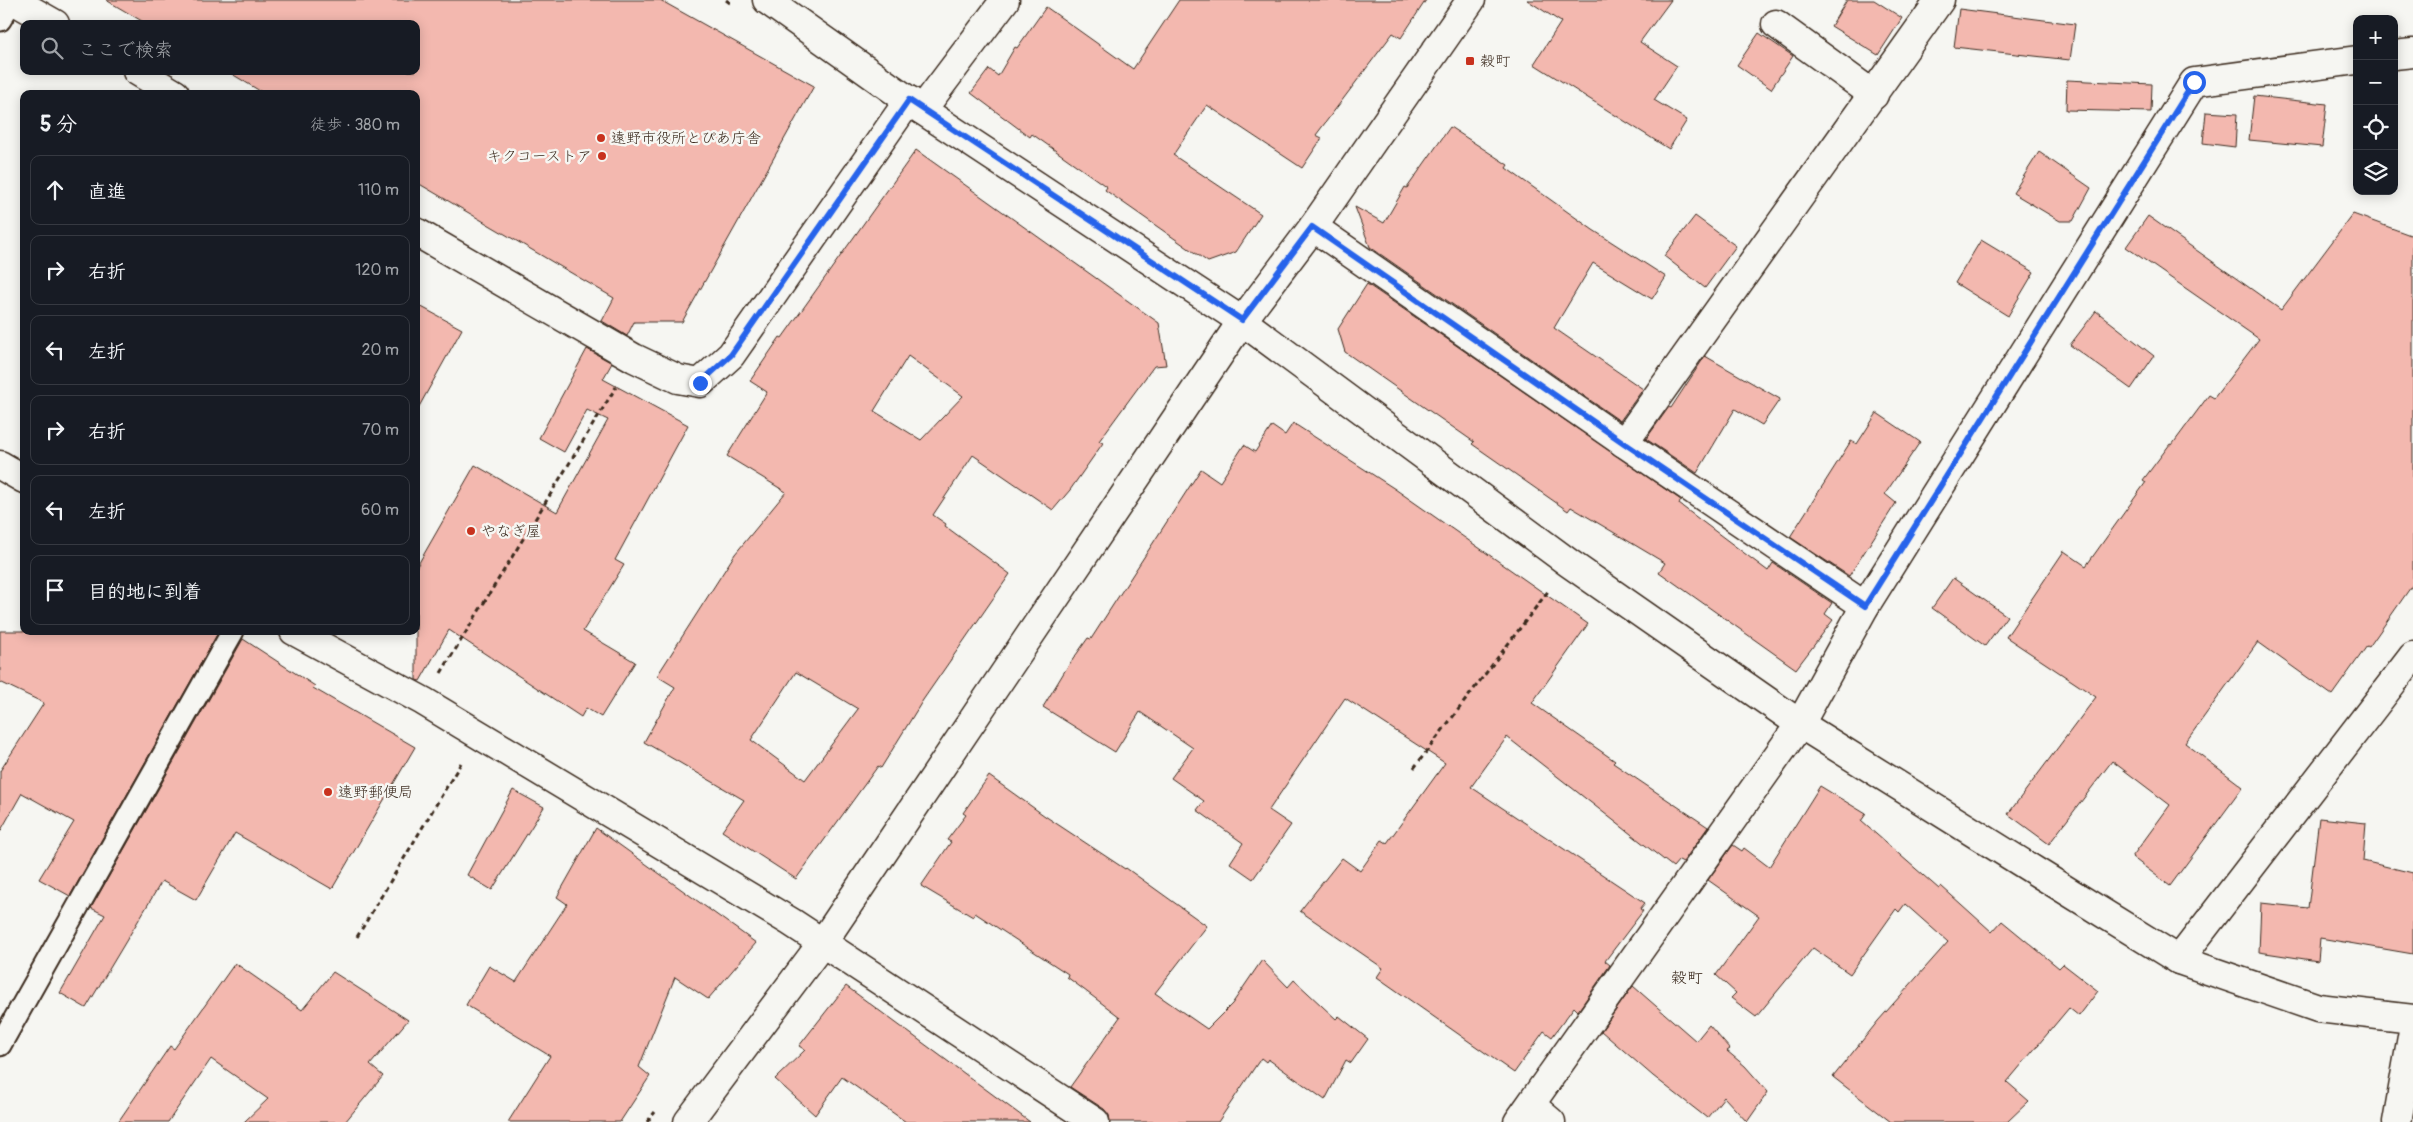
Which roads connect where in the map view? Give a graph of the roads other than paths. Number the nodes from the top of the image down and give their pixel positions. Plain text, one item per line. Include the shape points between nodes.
1 (12, 0) edge
2 (767, 0) edge
3 (1004, 0) edge
4 (1471, 0) edge
5 (1940, 0) edge
6 (0, 20) edge
7 (48, 20) edge
8 (1776, 24) dead end
9 (2413, 53) edge
10 (2398, 55) edge
11 (2353, 61) edge
12 (144, 75) edge
13 (169, 90) edge
14 (1874, 95) junction
15 (915, 105) junction
16 (1312, 227) junction
17 (420, 234) edge
18 (1242, 320) junction
19 (1624, 443) junction
20 (0, 465) edge
21 (20, 477) edge
22 (1865, 606) junction
23 (231, 635) edge
24 (301, 635) edge
25 (2413, 656) edge
26 (1800, 724) junction
27 (823, 942) junction
28 (2179, 960) junction
29 (2413, 1019) edge
30 (2413, 1031) edge
31 (0, 1045) edge
32 (1533, 1116) edge
33 (688, 1122) edge
34 (1095, 1122) edge
35 (2397, 1122) edge

1 - 6 lane
1 - 7 street
2 - 15 street
3 - 15 street
4 - 16 street
5 - 14 street
8 - 14 street
9 - 10 street
11 - 22 street via 2194,82
12 - 13 street
14 - 19 street
15 - 17 street via 731,355 700,383 678,379 634,358
15 - 18 street
16 - 18 street
16 - 19 street
18 - 26 street via 1569,563
18 - 27 street
19 - 22 street
20 - 21 street
22 - 26 street
23 - 31 lane
24 - 27 street via 423,701
25 - 28 street
26 - 28 street
26 - 32 street
27 - 33 street
27 - 34 street
28 - 29 street via 2318,1008
30 - 35 street

